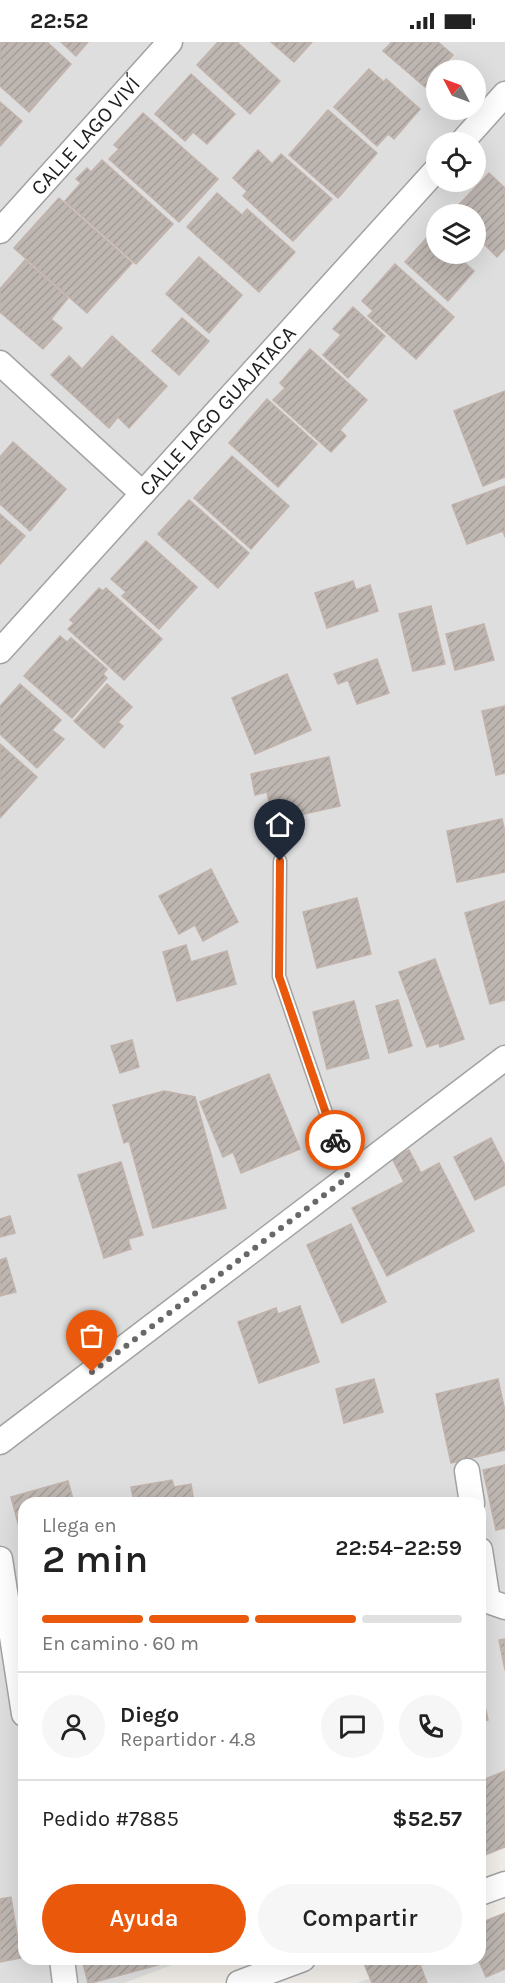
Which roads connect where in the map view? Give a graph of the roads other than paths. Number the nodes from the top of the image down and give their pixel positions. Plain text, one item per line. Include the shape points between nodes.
1 (170, 42) edge
2 (505, 94) edge
3 (471, 132) edge
4 (426, 181) edge
5 (0, 231) edge
6 (0, 363) edge
7 (142, 493) junction
8 (0, 651) edge
9 (280, 861) dead end
10 (505, 1058) edge
11 (348, 1177) junction
12 (0, 1442) edge
13 (467, 1471) dead end
14 (471, 1497) edge
15 (0, 1559) edge
16 (486, 1588) edge
17 (505, 1607) edge
18 (18, 1675) edge
19 (505, 1884) edge
20 (486, 1891) edge
21 (63, 1965) edge
22 (287, 1965) edge
23 (65, 1983) edge
24 (238, 1983) edge

1 - 5 street, CALLE LAGO VIVÍ
2 - 3 street
4 - 7 street, CALLE LAGO GUAJATACA
6 - 7 street
7 - 8 street, CALLE LAGO GUAJATACA
9 - 11 lane via 279,976
10 - 11 street
11 - 12 street
13 - 14 street
15 - 18 street
16 - 17 street via 488,1600
19 - 20 street
21 - 23 street
22 - 24 street

